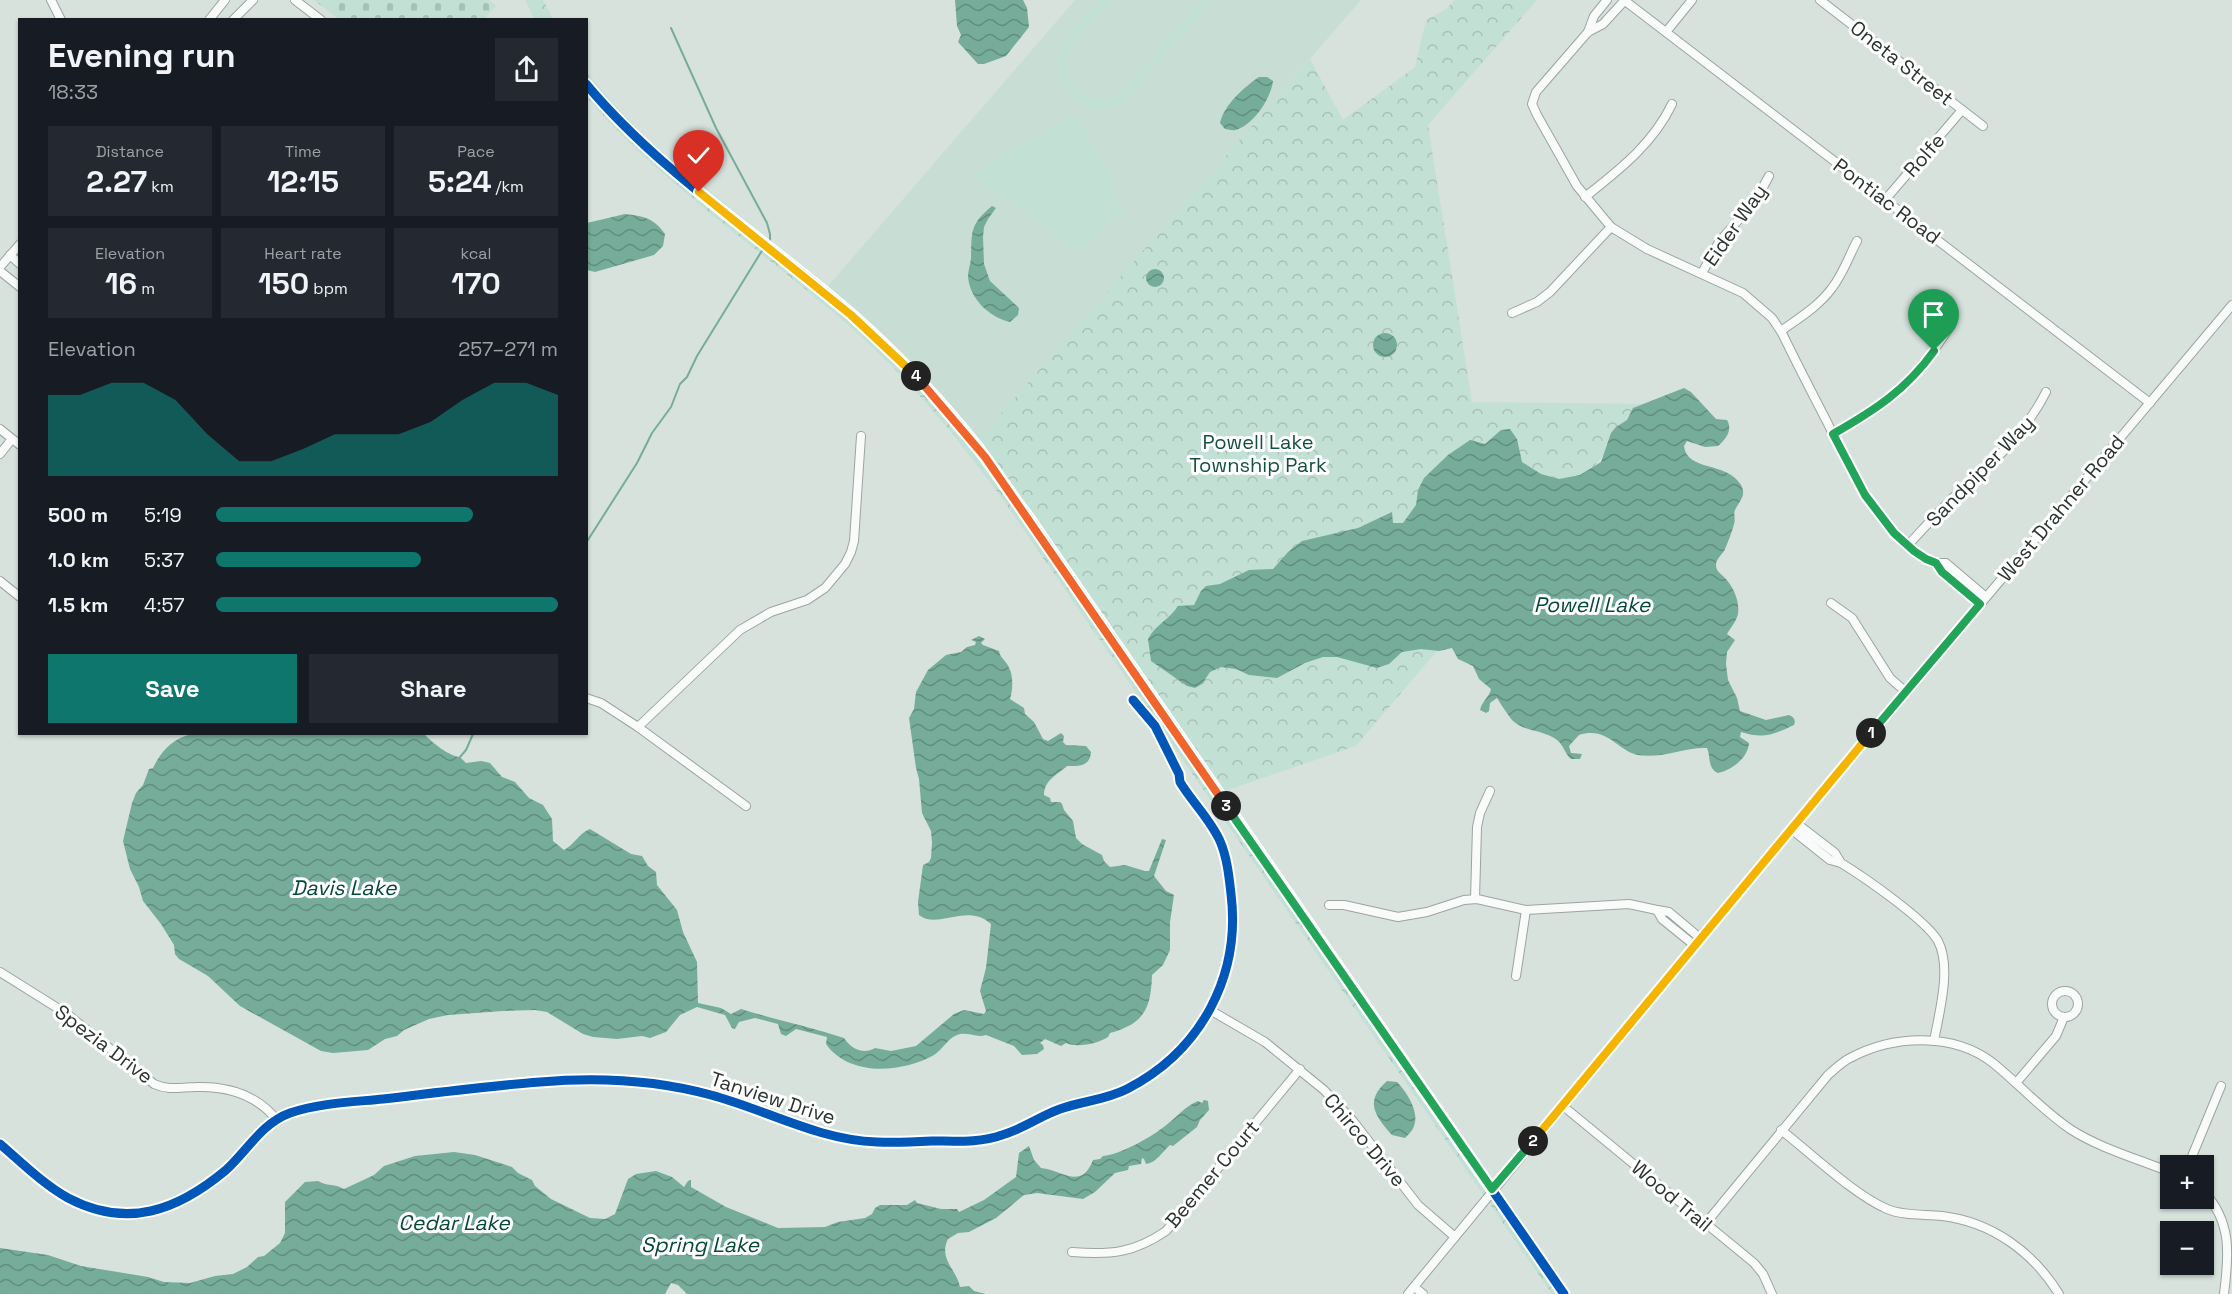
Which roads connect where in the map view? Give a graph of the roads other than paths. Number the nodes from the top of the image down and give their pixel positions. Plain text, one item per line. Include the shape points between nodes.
1 (51, 0) edge
2 (225, 0) edge
3 (253, 0) edge
4 (295, 0) edge
5 (1607, 0) edge
6 (1624, 0) edge
7 (1692, 0) edge
8 (1820, 0) edge
9 (60, 18) edge
10 (210, 18) edge
11 (235, 18) edge
12 (319, 18) edge
13 (1666, 32) junction
14 (1588, 33) junction
15 (1672, 104) dead end
16 (1962, 110) junction
17 (1983, 126) dead end
18 (1769, 176) dead end
19 (1585, 198) junction
20 (1885, 200) junction
21 (1611, 227) junction
22 (1857, 241) dead end
23 (18, 246) edge
24 (10, 255) junction
25 (18, 262) edge
26 (0, 269) edge
27 (1702, 273) junction
28 (18, 285) edge
29 (2232, 305) edge
30 (1512, 313) dead end
31 (1951, 325) dead end
32 (1781, 331) junction
33 (2046, 392) dead end
34 (2150, 403) junction
35 (0, 429) edge
36 (1833, 434) junction
37 (861, 436) dead end
38 (16, 442) edge
39 (0, 454) edge
40 (1908, 546) junction
41 (0, 581) edge
42 (18, 595) edge
43 (1983, 601) junction
44 (1832, 603) dead end
45 (1906, 692) junction
46 (588, 699) edge
47 (1133, 700) dead end
48 (638, 727) junction
49 (1490, 791) dead end
50 (746, 806) dead end
51 (1793, 826) junction
52 (1475, 899) junction
53 (1329, 905) dead end
54 (1527, 910) junction
55 (1657, 910) junction
56 (1700, 938) junction
57 (1694, 945) junction
58 (0, 972) edge
59 (1516, 976) dead end
60 (1210, 1010) junction
61 (2064, 1017) dead end
62 (1934, 1041) junction
63 (1300, 1069) junction
64 (2016, 1083) junction
65 (2221, 1086) dead end
66 (1563, 1106) junction
67 (277, 1120) junction
68 (1781, 1130) junction
69 (0, 1144) edge
70 (2193, 1155) edge
71 (2160, 1168) edge
72 (2214, 1204) edge
73 (1706, 1223) junction
74 (1455, 1237) junction
75 (1072, 1252) dead end
76 (1414, 1287) junction
77 (1408, 1294) edge
78 (1423, 1294) edge
79 (1772, 1294) edge
80 (2059, 1294) edge
81 (2224, 1294) edge

1 - 9 street
2 - 10 street
3 - 11 street
4 - 12 street
5 - 14 street via 1594,16
6 - 13 street, Pontiac Road
6 - 14 street via 1603,24
7 - 13 street
8 - 16 street, Oneta Street
13 - 20 street, Pontiac Road
14 - 19 street via 1536,92 1532,104
15 - 19 street via 1662,125 1642,148
16 - 17 street, Oneta Street
16 - 20 street, Rolfe
18 - 27 street, Eider Way via 1756,200 1719,242
19 - 21 street
20 - 34 street, Pontiac Road
21 - 27 street via 1647,249
21 - 30 street via 1550,292
22 - 32 street via 1825,297
23 - 24 street
24 - 25 street
24 - 26 street
26 - 28 street
27 - 32 street via 1743,292
29 - 34 street, West Drahner Road
31 - 36 street via 1901,390
32 - 36 street
33 - 40 street, Sandpiper Way via 2035,414 2014,440
34 - 43 street, West Drahner Road
35 - 38 street
36 - 40 street via 1865,495
37 - 48 street via 854,541 838,574 807,600 771,612 740,630
38 - 39 street
40 - 43 street via 1926,559 1946,563
41 - 42 street
43 - 45 street, West Drahner Road
44 - 45 street via 1852,618 1890,678
45 - 51 street, West Drahner Road
46 - 48 street
47 - 60 street, Tanview Drive via 1155,726 1180,782 1222,844 1234,920 1233,941 1227,969
48 - 50 street
49 - 52 street via 1477,827
51 - 56 street, West Drahner Road
51 - 62 street via 1830,860 1864,877 1926,927 1938,942 1944,984
52 - 53 street via 1398,917
52 - 54 street
54 - 55 street via 1629,904
54 - 59 street
55 - 56 street via 1669,912
55 - 57 street via 1662,919
56 - 57 street, West Drahner Road
57 - 66 street, West Drahner Road
58 - 67 street, Spezia Drive via 67,1014 154,1084 166,1089 223,1087 242,1092
60 - 63 street, Chirco Drive via 1265,1042
60 - 67 street, Tanview Drive via 1173,1056 1131,1087 1110,1097 1058,1109 987,1139 879,1143 845,1139 704,1093 664,1085 581,1079 333,1104 288,1113
61 - 64 street via 2056,1036
62 - 64 street via 1962,1046 1991,1061
62 - 68 street via 1875,1046 1848,1059 1828,1075
63 - 74 street, Chirco Drive via 1353,1121 1418,1205
63 - 75 street, Beemer Court via 1166,1230 1149,1243 1126,1252
64 - 71 street via 2070,1129
65 - 70 street
66 - 73 street, Wood Trail
66 - 74 street, West Drahner Road
67 - 69 street, Tanview Drive via 196,1193 162,1209 124,1215 99,1212 65,1197
68 - 73 street
68 - 80 street via 1867,1199 1890,1211 1967,1221 1998,1234 2029,1256
72 - 81 street via 2229,1238
73 - 79 street, Wood Trail via 1754,1263
74 - 76 street, West Drahner Road
76 - 77 street, West Drahner Road
76 - 78 street

